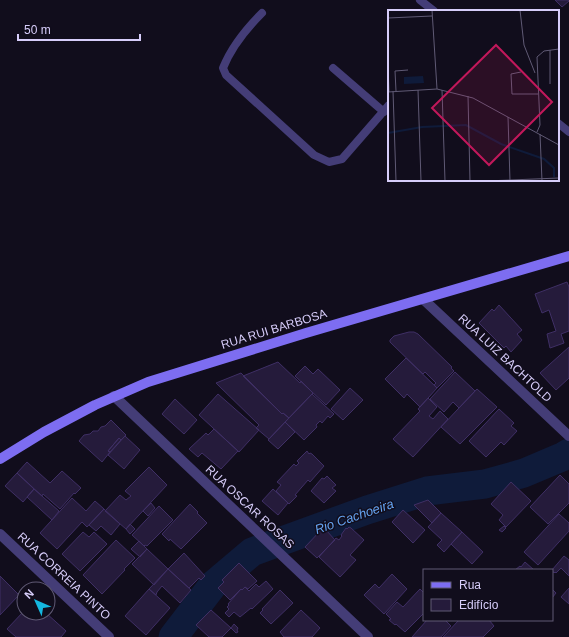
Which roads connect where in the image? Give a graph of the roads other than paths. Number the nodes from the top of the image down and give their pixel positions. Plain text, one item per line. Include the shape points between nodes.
1 (420, 0) edge
2 (433, 10) edge
3 (262, 13) dead end
4 (333, 68) dead end
5 (386, 108) edge
6 (559, 124) edge
7 (569, 132) edge
8 (569, 256) edge
9 (423, 299) junction
10 (114, 396) junction
11 (568, 435) edge
12 (0, 459) edge
13 (0, 534) edge
14 (109, 637) edge
15 (368, 637) edge

1 - 2 lane
3 - 5 lane via 230,53 223,68 226,75 314,155 329,162 342,159
4 - 5 lane
6 - 7 lane
8 - 9 main road, RUA RUI BARBOSA
9 - 10 main road, RUA RUI BARBOSA via 148,382
9 - 11 street, RUA LUIZ BACHTOLD
10 - 12 main road, RUA RUI BARBOSA via 62,422
10 - 15 street, RUA OSCAR ROSAS
13 - 14 street, RUA CORREIA PINTO

